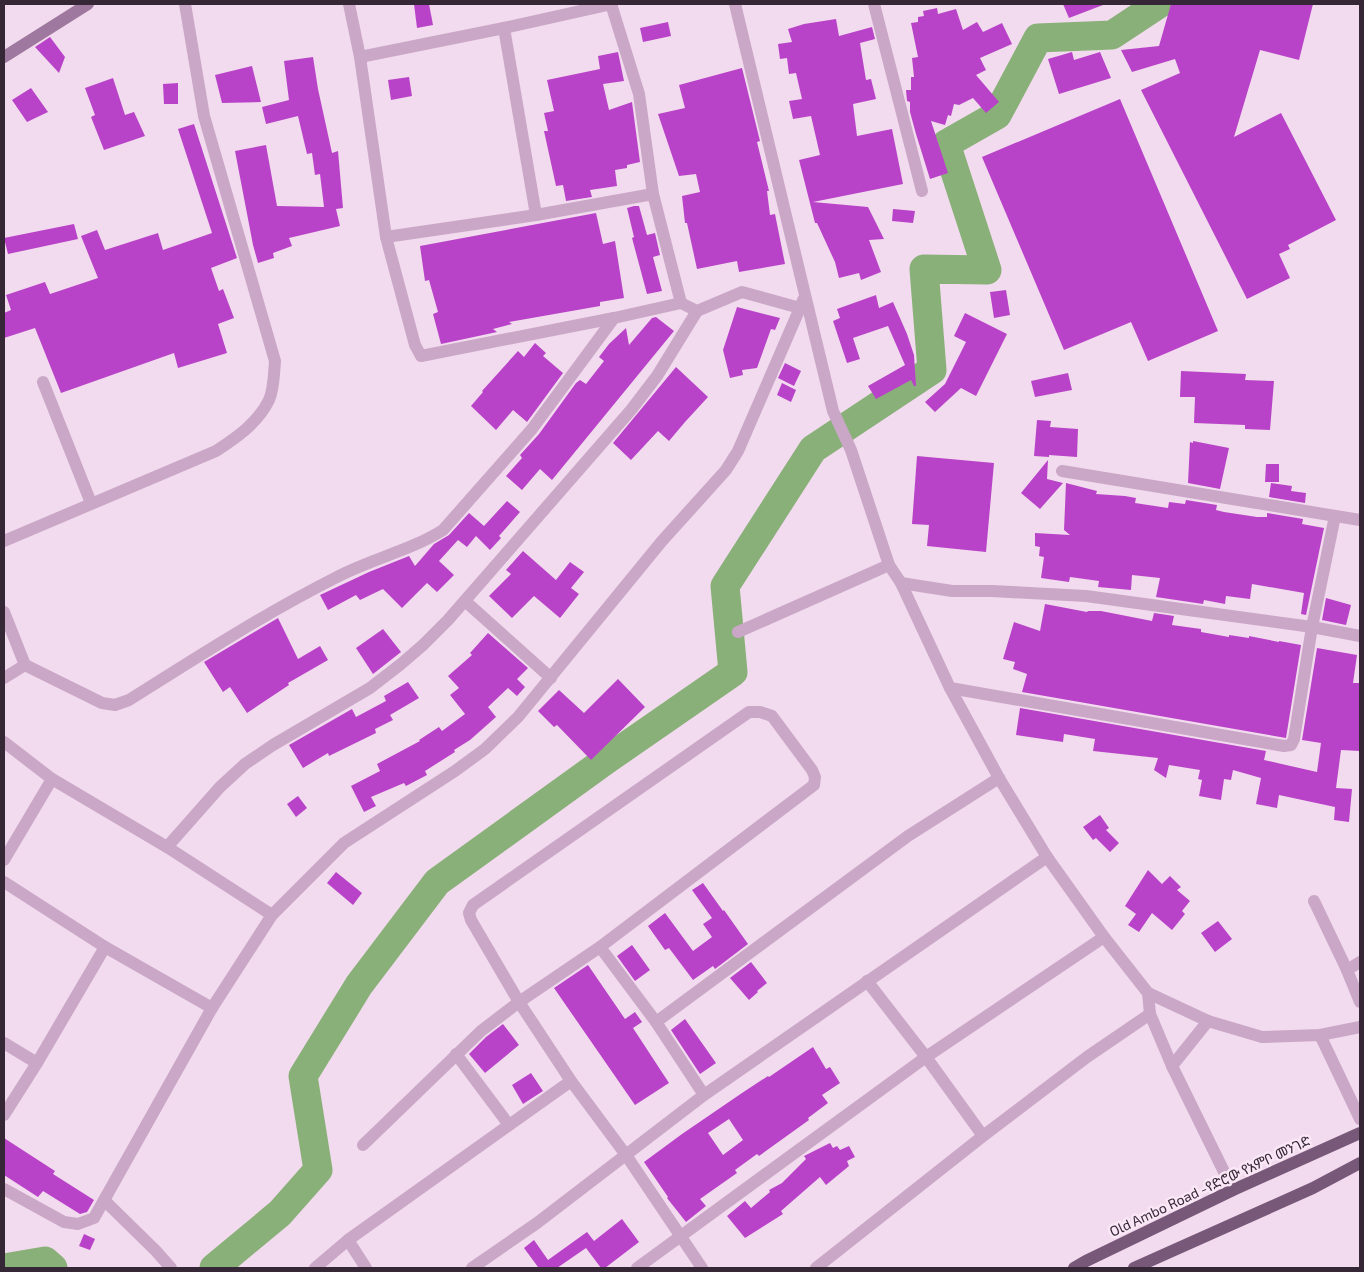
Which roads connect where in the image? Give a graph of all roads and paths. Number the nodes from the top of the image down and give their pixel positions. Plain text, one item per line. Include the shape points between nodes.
1 (88, 4) edge
2 (185, 4) edge
3 (349, 4) edge
4 (611, 4) edge
5 (736, 4) edge
6 (874, 4) edge
7 (504, 28) junction
8 (4, 57) edge
9 (360, 57) junction
10 (922, 191) dead end
11 (653, 194) junction
12 (536, 215) junction
13 (386, 236) junction
14 (802, 302) junction
15 (681, 303) junction
16 (697, 310) junction
17 (614, 318) junction
18 (43, 382) dead end
19 (1062, 471) dead end
20 (91, 503) junction
21 (1335, 516) junction
22 (1360, 520) edge
23 (4, 541) edge
24 (888, 565) junction
25 (901, 583) junction
26 (465, 601) junction
27 (4, 612) edge
28 (1312, 627) junction
29 (738, 632) dead end
30 (1360, 636) edge
31 (25, 665) junction
32 (4, 678) edge
33 (551, 678) junction
34 (950, 688) junction
35 (4, 742) edge
36 (998, 778) junction
37 (52, 779) junction
38 (167, 847) junction
39 (1047, 857) junction
40 (4, 860) edge
41 (4, 882) edge
42 (1314, 901) dead end
43 (272, 914) junction
44 (1104, 937) junction
45 (104, 947) junction
46 (600, 947) junction
47 (1360, 962) edge
48 (1347, 970) junction
49 (867, 981) junction
50 (1148, 993) junction
51 (519, 1002) junction
52 (1360, 1002) edge
53 (212, 1008) junction
54 (1150, 1014) junction
55 (1208, 1020) junction
56 (656, 1022) junction
57 (1360, 1027) edge
58 (1320, 1035) junction
59 (4, 1043) edge
60 (456, 1054) junction
61 (926, 1057) junction
62 (37, 1062) junction
63 (1172, 1066) junction
64 (571, 1081) junction
65 (704, 1095) junction
66 (4, 1115) edge
67 (1360, 1119) edge
68 (509, 1125) junction
69 (1360, 1133) edge
70 (983, 1136) junction
71 (363, 1145) dead end
72 (626, 1155) junction
73 (1360, 1162) edge
74 (4, 1189) edge
75 (1233, 1190) junction
76 (104, 1200) junction
77 (680, 1237) junction
78 (348, 1240) junction
79 (821, 1266) edge
80 (171, 1268) edge
81 (315, 1268) edge
82 (366, 1268) edge
83 (472, 1268) edge
84 (636, 1268) edge
85 (702, 1268) edge
86 (1074, 1268) edge
87 (1134, 1268) edge

1 - 8 main road
2 - 20 street via 204,116 276,361 269,399 257,418 216,451
3 - 9 street
4 - 7 street
4 - 11 street via 638,94
5 - 14 street
6 - 10 street
7 - 9 street
7 - 12 street
9 - 13 street
11 - 12 street
11 - 15 street
12 - 13 street
13 - 17 street via 415,345 421,356
14 - 16 street via 742,292
14 - 24 street via 832,411 851,450
14 - 33 street via 738,451 726,470 662,541
15 - 16 street
15 - 17 street
16 - 26 street via 658,376
17 - 31 street via 532,429 443,530 425,541 337,576 256,621 129,700 114,705 102,703
18 - 20 street
19 - 21 street
20 - 23 street
21 - 22 street
21 - 28 street
24 - 25 street
24 - 29 street
25 - 28 street via 952,591 1086,596
25 - 34 street
26 - 33 street
26 - 38 street via 423,645 370,688 245,764
27 - 31 street
28 - 30 street
28 - 34 street via 1291,746
31 - 32 street
33 - 43 street via 485,749 344,843
34 - 36 street
35 - 37 street
36 - 39 street
36 - 56 street via 908,836
37 - 38 street
37 - 40 street
38 - 43 street
39 - 44 street
39 - 49 street
41 - 45 street
42 - 48 street
43 - 53 street
44 - 50 street
44 - 61 street
45 - 53 street
45 - 62 street
46 - 51 street
46 - 51 street via 814,785 812,770 772,716 749,712 473,905 469,912 471,920
46 - 56 street
47 - 48 street
48 - 52 street
49 - 61 street
49 - 65 street
50 - 54 street
50 - 55 street
51 - 60 street
51 - 64 street
53 - 76 street
54 - 63 street
54 - 70 street
55 - 58 street via 1262,1037
55 - 63 street
56 - 65 street
57 - 58 street
58 - 67 street
59 - 62 street
60 - 68 street
60 - 71 street
61 - 70 street
61 - 77 street
62 - 66 street
63 - 75 street
64 - 68 street
64 - 72 street
65 - 72 street
68 - 78 street
69 - 75 main road, Old Ambo Road -የድሮው የአምቦ መንገድ
70 - 79 street
72 - 77 street
72 - 83 street
73 - 87 main road via 1313,1188
74 - 76 street via 64,1222 78,1224 94,1218
75 - 86 main road, Old Ambo Road -የድሮው የአምቦ መንገድ
76 - 80 street
77 - 84 street
77 - 85 street
78 - 81 street
78 - 82 street

